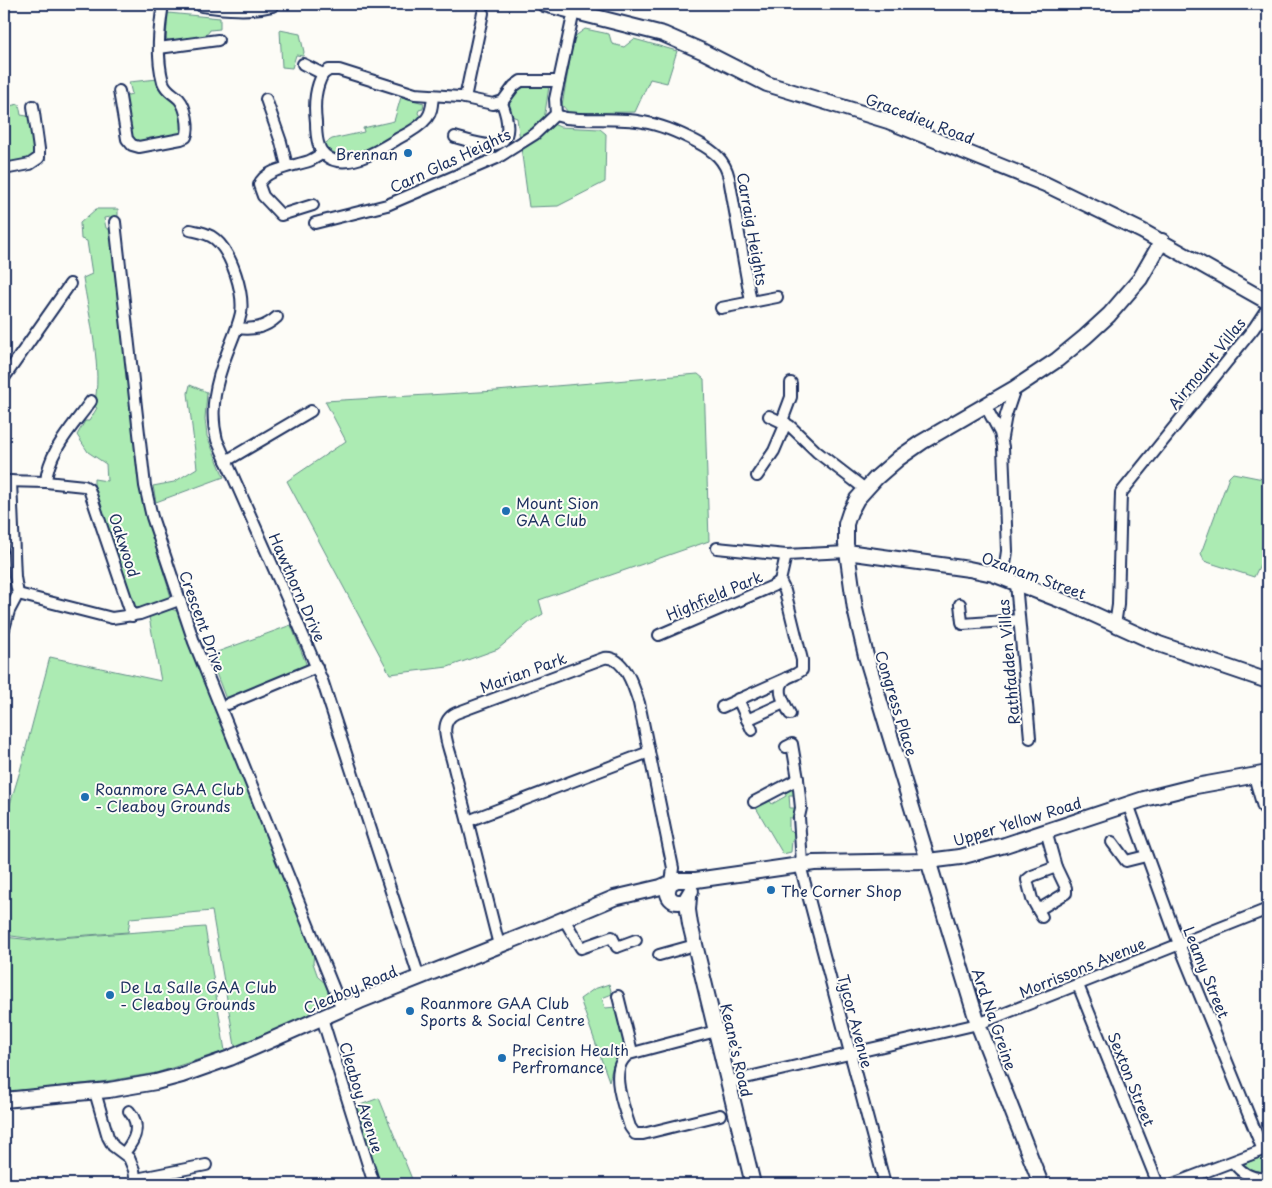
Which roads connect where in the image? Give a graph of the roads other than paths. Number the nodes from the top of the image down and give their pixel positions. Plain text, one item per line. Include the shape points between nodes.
1 (163, 4) edge
2 (202, 4) edge
3 (272, 4) edge
4 (544, 4) edge
5 (574, 11) junction
6 (483, 13) dead end
7 (218, 40) dead end
8 (159, 48) junction
9 (303, 64) dead end
10 (323, 74) junction
11 (559, 81) junction
12 (119, 91) dead end
13 (433, 96) junction
14 (465, 98) junction
15 (266, 99) dead end
16 (502, 103) junction
17 (32, 106) dead end
18 (556, 114) junction
19 (455, 138) dead end
20 (323, 153) junction
21 (287, 166) junction
22 (4, 169) edge
23 (313, 206) dead end
24 (115, 222) dead end
25 (315, 223) dead end
26 (190, 230) dead end
27 (1162, 241) junction
28 (70, 284) dead end
29 (777, 297) dead end
30 (751, 302) junction
31 (1268, 302) edge
32 (1268, 307) edge
33 (721, 308) dead end
34 (278, 317) dead end
35 (237, 328) junction
36 (4, 378) edge
37 (791, 383) dead end
38 (1015, 388) junction
39 (91, 401) dead end
40 (986, 407) junction
41 (311, 411) dead end
42 (770, 416) dead end
43 (784, 422) junction
44 (1002, 440) junction
45 (226, 461) junction
46 (757, 476) dead end
47 (7, 481) edge
48 (46, 482) junction
49 (865, 489) junction
50 (717, 548) dead end
51 (847, 552) junction
52 (786, 555) junction
53 (1001, 577) junction
54 (780, 581) junction
55 (1016, 583) junction
56 (18, 594) junction
57 (179, 600) junction
58 (960, 604) dead end
59 (132, 616) junction
60 (1019, 620) junction
61 (1115, 625) junction
62 (4, 629) edge
63 (659, 635) dead end
64 (317, 668) junction
65 (790, 677) junction
66 (1268, 681) edge
67 (738, 699) junction
68 (784, 703) junction
69 (228, 704) dead end
70 (722, 707) dead end
71 (790, 714) dead end
72 (748, 720) junction
73 (752, 730) dead end
74 (1030, 738) dead end
75 (786, 747) dead end
76 (649, 752) junction
77 (1268, 773) edge
78 (1254, 776) junction
79 (798, 779) junction
80 (754, 802) dead end
81 (1128, 804) junction
82 (1268, 809) edge
83 (468, 821) junction
84 (1046, 831) junction
85 (1112, 842) dead end
86 (1146, 856) junction
87 (928, 861) junction
88 (801, 865) junction
89 (1056, 867) junction
90 (678, 887) junction
91 (1268, 910) edge
92 (564, 919) junction
93 (636, 940) dead end
94 (1179, 944) junction
95 (499, 945) junction
96 (695, 945) junction
97 (658, 955) dead end
98 (419, 977) junction
99 (1078, 985) junction
100 (618, 996) dead end
101 (342, 1009) junction
102 (322, 1018) junction
103 (978, 1024) junction
104 (716, 1031) junction
105 (632, 1052) junction
106 (850, 1055) junction
107 (728, 1082) junction
108 (95, 1092) junction
109 (4, 1100) edge
110 (129, 1112) dead end
111 (720, 1115) dead end
112 (1266, 1149) edge
113 (124, 1153) junction
114 (1232, 1162) junction
115 (206, 1165) dead end
116 (1268, 1178) edge
117 (136, 1182) edge
118 (374, 1184) edge
119 (753, 1184) edge
120 (885, 1184) edge
121 (1041, 1184) edge
122 (1158, 1184) edge
123 (1173, 1184) edge

1 - 8 street
2 - 3 street via 242,8
4 - 5 street, Gracedieu Road
5 - 11 street
5 - 27 street, Gracedieu Road via 663,34 767,84 901,125 1061,191
6 - 14 street
7 - 8 street
8 - 12 street via 164,85 184,106 188,128 186,137 139,147 132,145
9 - 10 street
10 - 13 street via 338,70 407,92
10 - 20 street via 315,110
11 - 16 street via 521,81
11 - 18 street
13 - 14 street
13 - 20 street via 430,112 423,123 379,150 346,160 334,160
14 - 16 street
15 - 21 street
16 - 19 street via 508,123 500,142 489,145
17 - 22 street via 38,158 30,164
18 - 25 street, Carn Glas Heights via 535,134 497,158 387,205
18 - 30 street, Carraig Heights via 566,118 656,124 692,139 718,156 730,178
20 - 21 street via 309,161
21 - 23 street via 261,180 262,194 282,216
24 - 57 street, Crescent Drive via 146,492
26 - 35 street, Hawthorn Drive via 217,240 231,264 242,301
27 - 31 street, Gracedieu Road
27 - 38 street, Congress Place via 1140,279 1109,315 1075,346
28 - 36 street
29 - 30 street, Carraig Heights
30 - 33 street, Carraig Heights
32 - 61 street, Airmount Villas via 1120,495
34 - 35 street via 262,328
35 - 45 street, Hawthorn Drive via 214,397 215,431
37 - 43 street
38 - 40 street, Congress Place
38 - 44 street
39 - 48 street via 52,457
40 - 44 street
40 - 49 street, Congress Place via 910,449
41 - 45 street
42 - 43 street
43 - 46 street via 774,451
43 - 49 street
44 - 53 street via 1007,551
45 - 64 street, Hawthorn Drive
47 - 48 street
47 - 56 street
48 - 59 street, Oakwood via 89,489
49 - 51 street, Congress Place via 848,518 845,531
50 - 52 street, Ozanam Street
51 - 52 street, Ozanam Street
51 - 53 street, Ozanam Street via 969,569
51 - 87 street, Congress Place via 862,639
52 - 54 street
53 - 55 street, Ozanam Street
54 - 63 street, Highfield Park
54 - 65 street via 803,663 801,672
55 - 60 street, Rathfadden Villas
55 - 61 street, Ozanam Street
56 - 59 street via 107,618
56 - 62 street
57 - 59 street
57 - 101 street, Crescent Drive
58 - 60 street via 964,624
60 - 74 street, Rathfadden Villas
61 - 66 street, Ozanam Street via 1159,644
64 - 69 street
64 - 98 street, Hawthorn Drive
65 - 67 street
65 - 68 street via 782,682 780,688
67 - 70 street
67 - 72 street
68 - 71 street
68 - 72 street
72 - 73 street
75 - 79 street, Tycor Avenue via 792,744
76 - 83 street
76 - 83 street, Marian Park via 634,690 624,669 612,658 456,713 447,720 445,729
76 - 90 street, Marian Park
77 - 78 street, Upper Yellow Road
78 - 81 street, Upper Yellow Road
78 - 82 street via 1263,806
79 - 80 street
79 - 88 street, Tycor Avenue
81 - 84 street, Upper Yellow Road
81 - 86 street, Leamy Street
83 - 95 street, Marian Park
84 - 87 street, Upper Yellow Road via 971,855
84 - 89 street
85 - 86 street via 1126,862
86 - 94 street, Leamy Street
87 - 88 street, Upper Yellow Road
87 - 103 street, Ard Na Greine
88 - 90 street, Upper Yellow Road via 712,877
88 - 106 street, Tycor Avenue
89 - 89 street via 1027,879 1031,897 1040,914 1066,893
90 - 92 street, Cleaboy Road via 644,890 614,898
90 - 96 street, Keane's Road via 688,908
91 - 94 street, Morrissons Avenue
92 - 93 street via 581,948 612,937 616,947
92 - 95 street, Cleaboy Road
94 - 99 street, Morrissons Avenue
94 - 112 street, Leamy Street
95 - 98 street, Cleaboy Road
96 - 97 street
96 - 104 street, Keane's Road
98 - 101 street, Cleaboy Road
99 - 103 street, Morrissons Avenue
99 - 122 street, Sexton Street
100 - 105 street
101 - 102 street, Cleaboy Road
102 - 108 street, Cleaboy Road via 189,1073 138,1086
102 - 118 street, Cleaboy Avenue
103 - 106 street, Morrissons Avenue
103 - 121 street, Ard Na Greine
104 - 105 street
104 - 107 street, Keane's Road
105 - 111 street via 619,1064 617,1075 629,1125 634,1133 643,1134
106 - 107 street, Morrissons Avenue
106 - 120 street, Tycor Avenue
107 - 119 street, Keane's Road
108 - 109 street, Cleaboy Road
108 - 113 street via 110,1141
110 - 113 street via 135,1121 136,1132
112 - 114 street
113 - 117 street
114 - 116 street via 1249,1176
114 - 123 street
115 - 117 street

